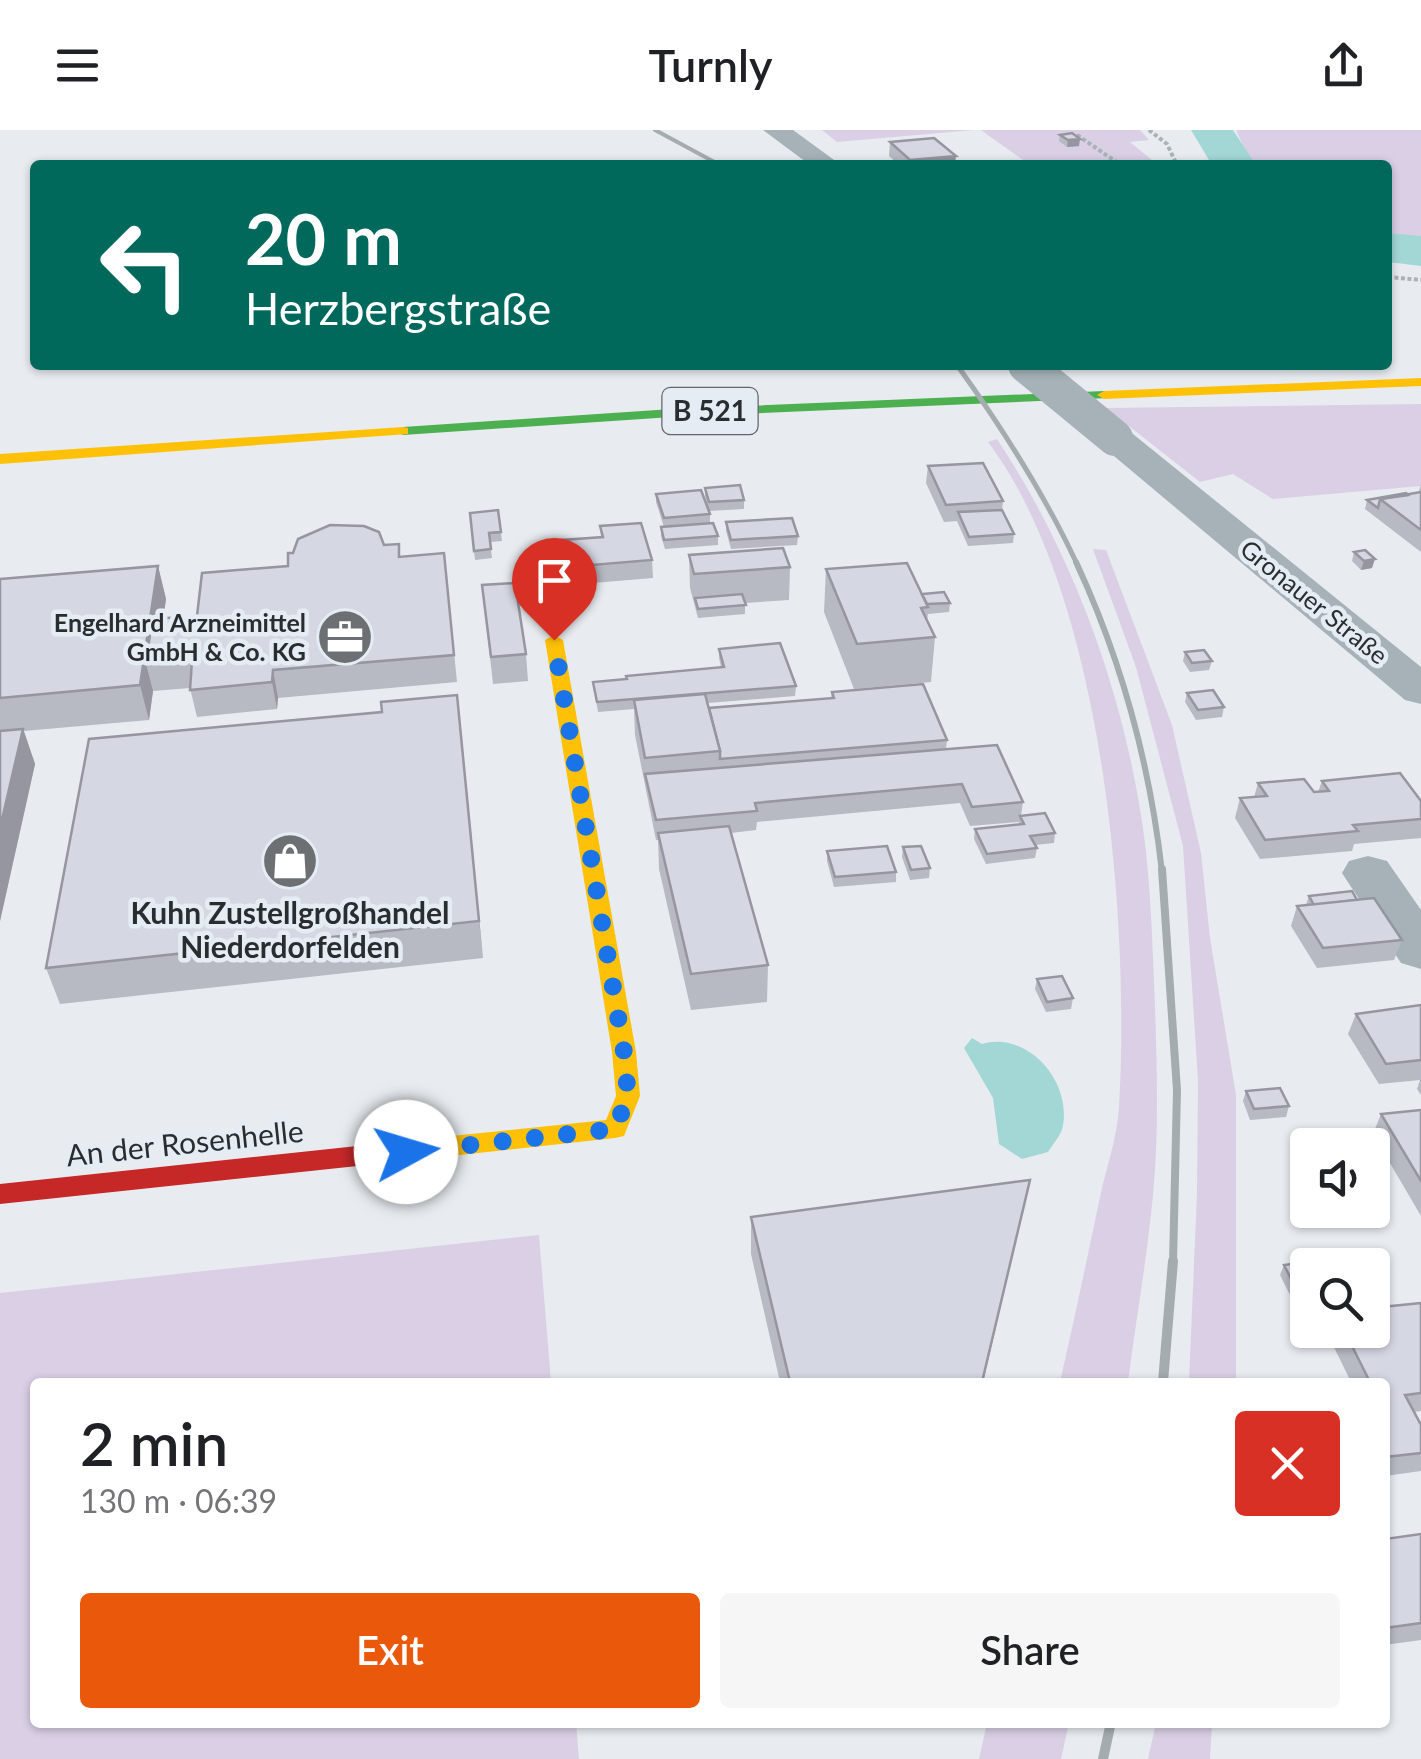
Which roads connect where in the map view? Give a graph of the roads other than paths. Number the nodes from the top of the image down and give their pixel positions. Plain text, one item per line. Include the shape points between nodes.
1 (776, 130) edge
2 (821, 160) edge
3 (1032, 370) edge
4 (1421, 382) edge
5 (0, 458) edge
6 (554, 640) dead end
7 (1421, 690) edge
8 (1368, 873) dead end
9 (1421, 950) edge
10 (0, 1194) edge

1 - 2 street
3 - 7 street, Gronauer Straße, bridge
4 - 5 main road, B 521 via 672,413
6 - 10 main road, An der Rosenhelle via 624,1052 628,1096 615,1129
8 - 9 street

